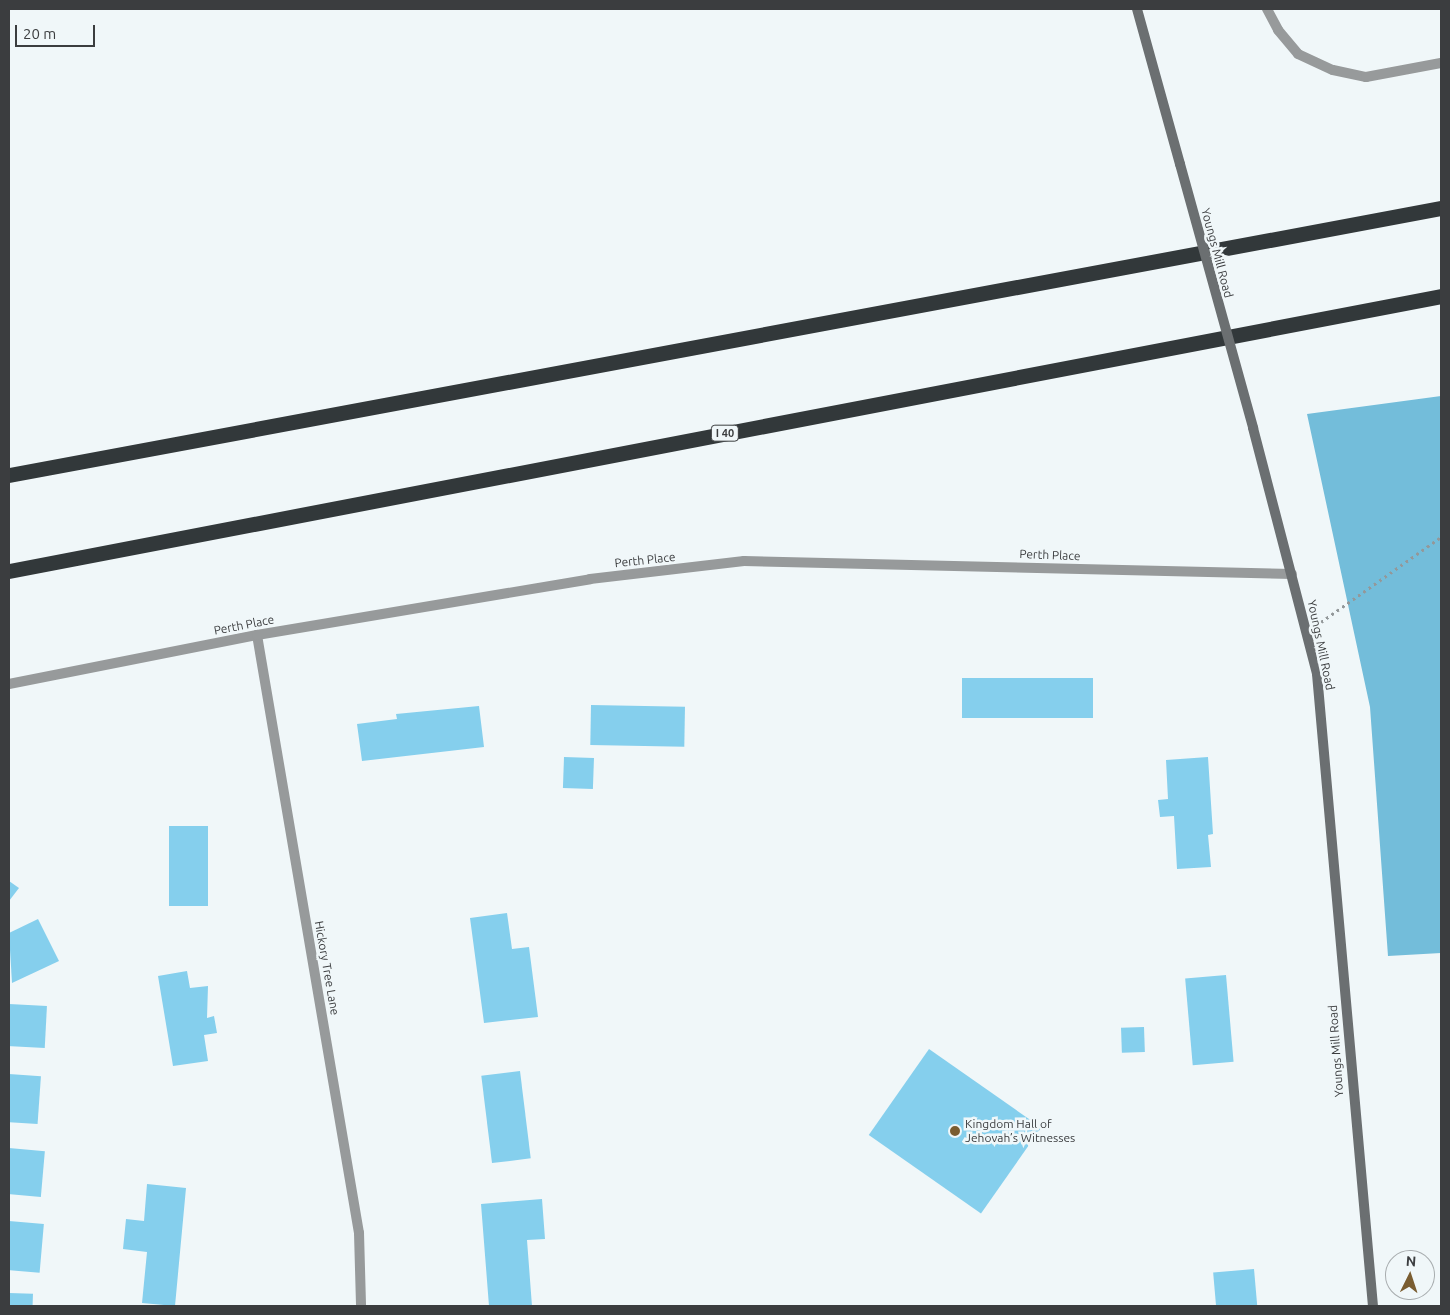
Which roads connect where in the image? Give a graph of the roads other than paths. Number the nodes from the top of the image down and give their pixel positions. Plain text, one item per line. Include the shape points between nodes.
1 (1137, 9) edge
2 (1267, 9) edge
3 (1441, 63) edge
4 (1441, 208) edge
5 (1441, 296) edge
6 (9, 475) edge
7 (9, 571) edge
8 (1292, 574) junction
9 (257, 635) junction
10 (9, 684) edge
11 (361, 1306) edge
12 (1373, 1306) edge

1 - 8 street, Youngs Mill Road, bridge
2 - 3 street via 1278,30 1298,54 1333,70 1366,77
4 - 6 highway
5 - 7 highway, I 40
8 - 9 street, Perth Place via 744,561 590,579
8 - 12 street, Youngs Mill Road via 1317,674
9 - 10 street, Perth Place
9 - 11 street, Hickory Tree Lane via 359,1233

